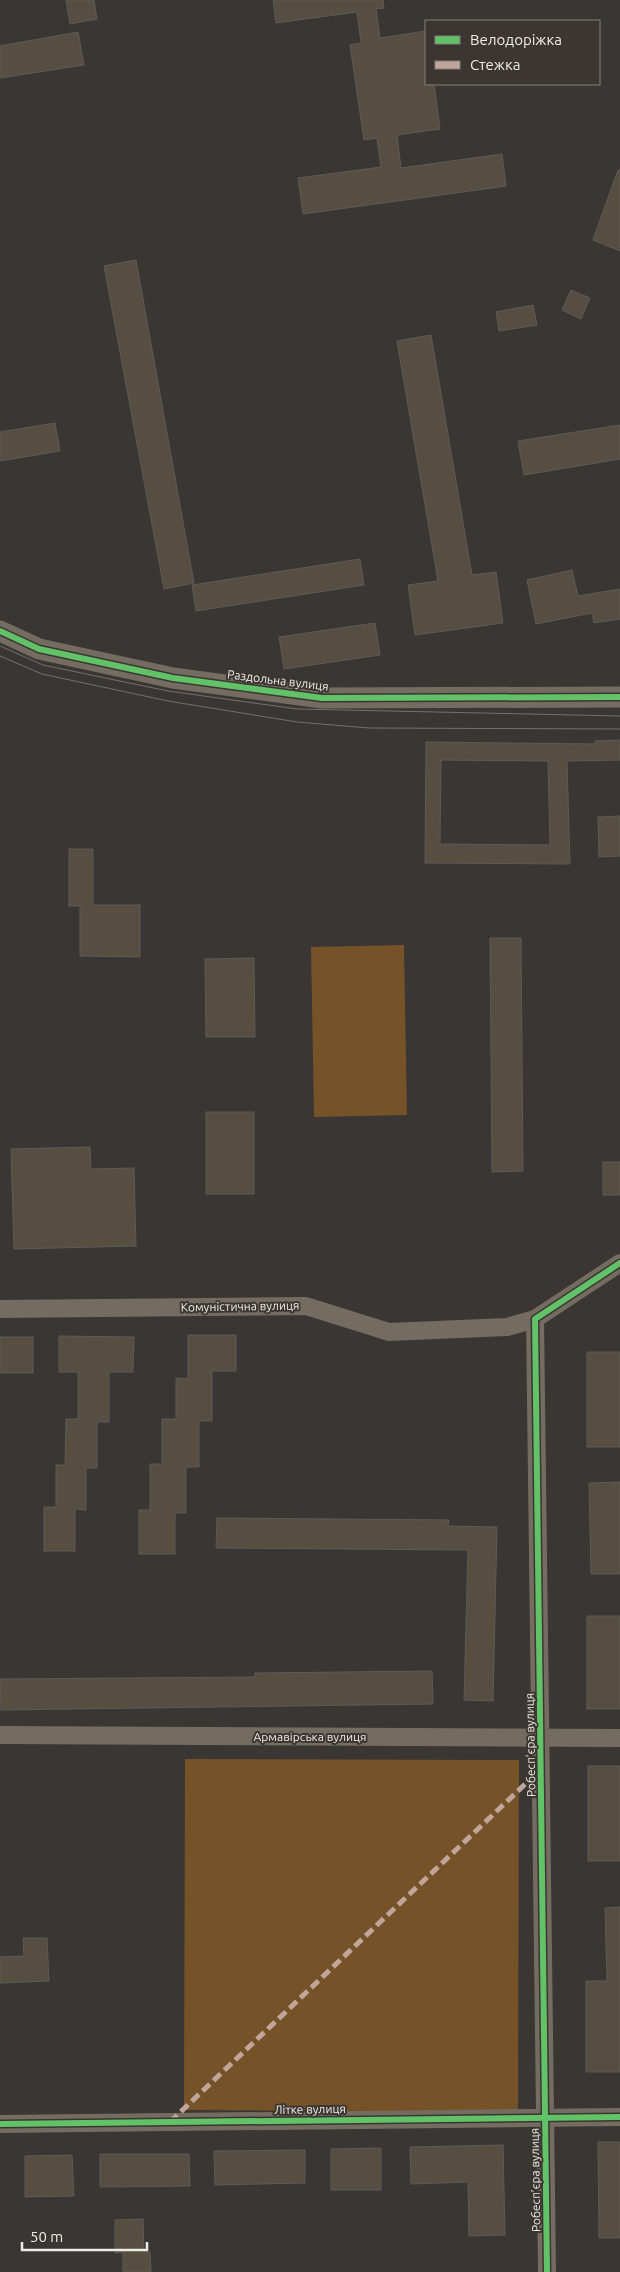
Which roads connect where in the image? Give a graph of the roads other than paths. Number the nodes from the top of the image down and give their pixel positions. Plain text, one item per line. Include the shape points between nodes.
1 (0, 631) edge
2 (620, 697) edge
3 (620, 1263) edge
4 (0, 1309) edge
5 (535, 1319) junction
6 (0, 1735) edge
7 (541, 1737) junction
8 (620, 1738) edge
9 (620, 2117) edge
10 (545, 2118) junction
11 (0, 2124) edge
12 (548, 2272) edge

1 - 2 street, Раздольна вулиця via 39,649 172,678 322,698
3 - 5 street
4 - 5 street, Комуністична вулиця via 306,1306 389,1332 507,1327
5 - 7 street, Робесп’єра вулиця
6 - 7 street, Армавірська вулиця
7 - 8 street, Армавірська вулиця
7 - 10 street, Робесп’єра вулиця
9 - 10 street, Літке вулиця
10 - 11 street, Літке вулиця
10 - 12 street, Робесп’єра вулиця

